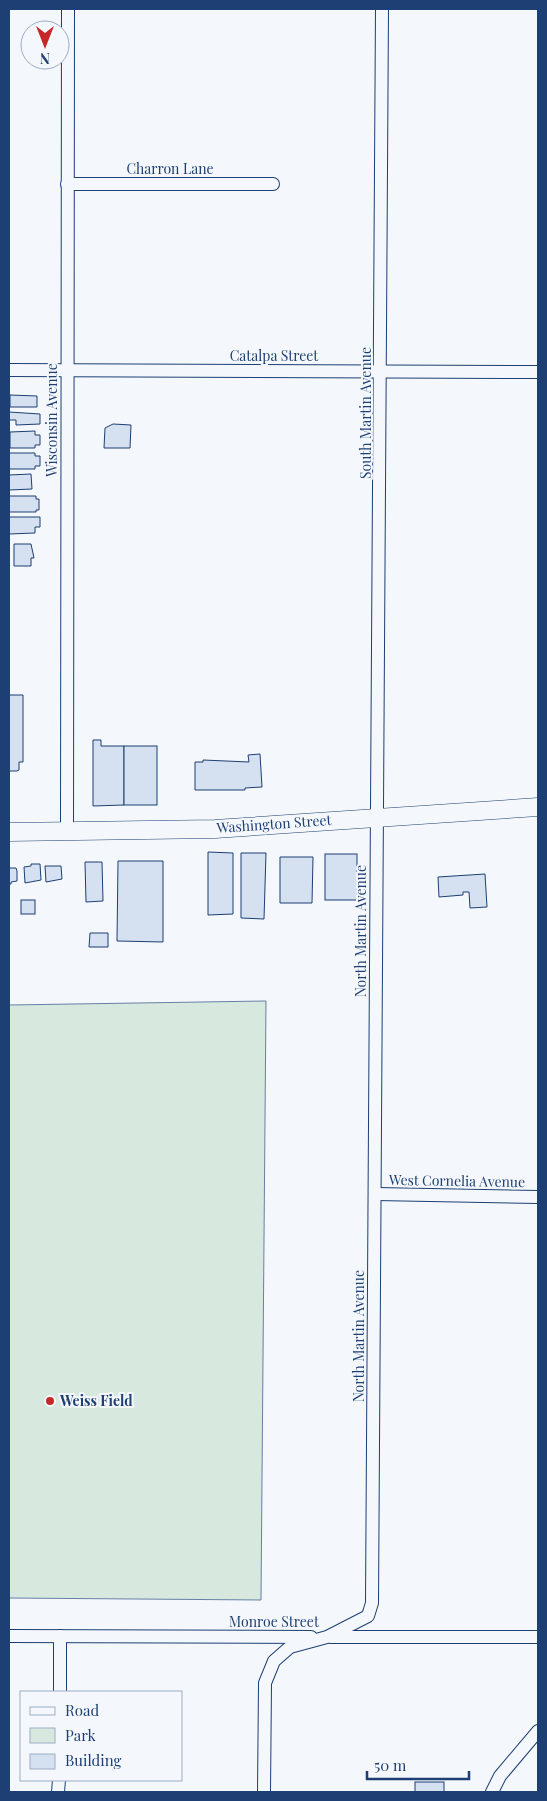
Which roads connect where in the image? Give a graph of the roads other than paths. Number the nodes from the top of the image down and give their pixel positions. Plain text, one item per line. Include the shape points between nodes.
1 (68, 9) edge
2 (382, 9) edge
3 (67, 184) junction
4 (273, 184) dead end
5 (9, 370) edge
6 (67, 370) junction
7 (381, 371) junction
8 (538, 372) edge
9 (538, 807) edge
10 (379, 817) junction
11 (67, 831) junction
12 (9, 832) edge
13 (376, 1194) junction
14 (538, 1197) edge
15 (9, 1636) edge
16 (60, 1636) junction
17 (327, 1637) junction
18 (538, 1637) edge
19 (60, 1691) edge
20 (538, 1731) edge
21 (264, 1792) edge
22 (492, 1792) edge

1 - 3 street, Wisconsin Avenue
2 - 7 street, South Martin Avenue
3 - 4 street, Charron Lane
3 - 6 street, Wisconsin Avenue
5 - 6 street, Catalpa Street
6 - 7 street, Catalpa Street
6 - 11 street, Wisconsin Avenue
7 - 8 street, Catalpa Street
7 - 10 street, South Martin Avenue
9 - 10 main road, Washington Street
10 - 11 main road, Washington Street via 215,828
10 - 13 street, North Martin Avenue
11 - 12 main road, Washington Street
13 - 14 street, West Cornelia Avenue
13 - 17 street, North Martin Avenue via 372,1603 368,1616
15 - 16 street, Monroe Street
16 - 17 street, Monroe Street
16 - 19 street
17 - 18 street, Monroe Street
17 - 21 street, North Martin Avenue via 290,1647 274,1661 266,1683
20 - 22 street via 500,1776

